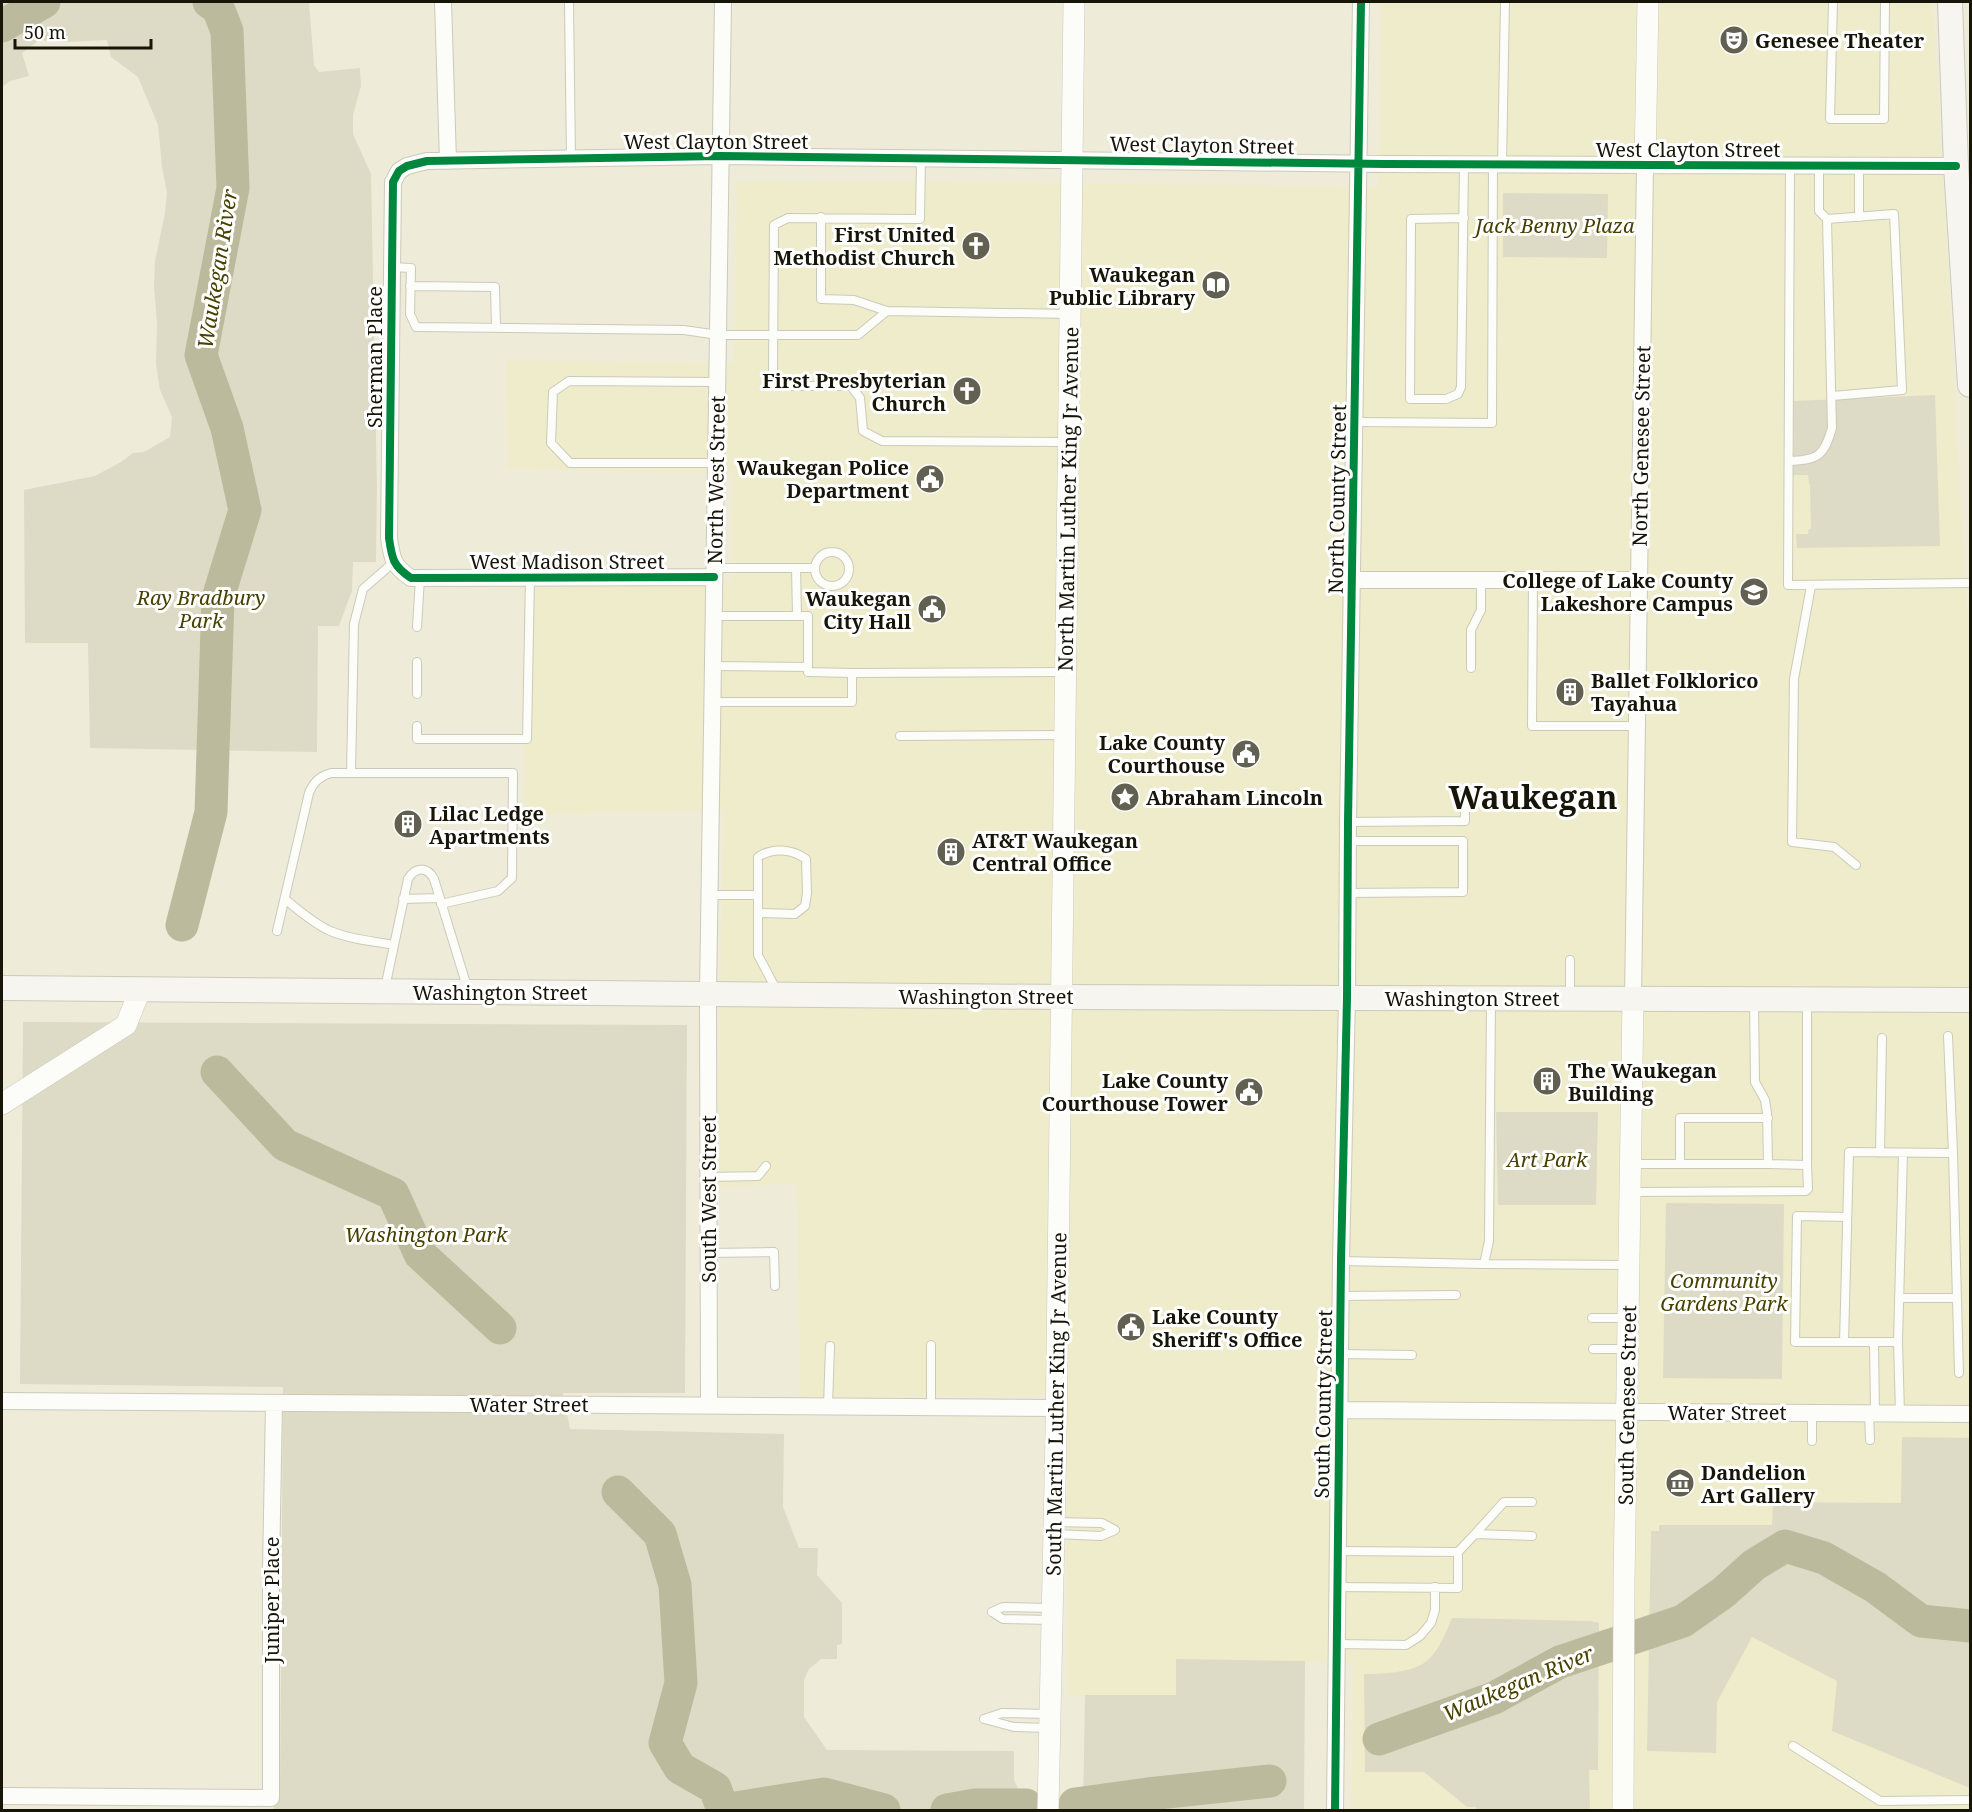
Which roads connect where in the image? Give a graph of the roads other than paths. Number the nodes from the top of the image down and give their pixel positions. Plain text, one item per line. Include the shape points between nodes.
1 (443, 2) edge
2 (569, 2) edge
3 (723, 2) edge
4 (1074, 2) edge
5 (1361, 2) edge
6 (1505, 2) edge
7 (1648, 2) edge
8 (1833, 2) edge
9 (1885, 2) edge
10 (1950, 2) edge
11 (721, 156) junction
12 (921, 158) junction
13 (571, 159) junction
14 (1072, 160) junction
15 (448, 161) junction
16 (1360, 163) junction
17 (1464, 164) junction
18 (1498, 164) junction
19 (1645, 165) junction
20 (1790, 166) junction
21 (1819, 166) junction
22 (1859, 166) junction
23 (1956, 166) junction
24 (821, 217) junction
25 (1859, 217) junction
26 (1464, 218) junction
27 (1827, 219) junction
28 (391, 267) junction
29 (410, 285) junction
30 (887, 311) junction
31 (391, 313) junction
32 (410, 314) junction
33 (1070, 314) junction
34 (496, 327) junction
35 (718, 334) junction
36 (773, 335) junction
37 (718, 382) junction
38 (1971, 385) edge
39 (1832, 396) junction
40 (1355, 422) junction
41 (1068, 442) junction
42 (1789, 460) junction
43 (716, 463) junction
44 (394, 562) junction
45 (796, 568) junction
46 (815, 568) junction
47 (715, 572) junction
48 (420, 578) junction
49 (530, 578) junction
50 (1352, 580) junction
51 (1481, 580) junction
52 (1533, 580) junction
53 (1639, 580) junction
54 (1971, 583) edge
55 (1811, 586) junction
56 (714, 616) junction
57 (797, 616) junction
58 (417, 627) dead end
59 (417, 662) dead end
60 (713, 666) junction
61 (808, 667) junction
62 (1471, 668) dead end
63 (1065, 672) junction
64 (852, 673) junction
65 (417, 694) dead end
66 (713, 702) junction
67 (417, 726) dead end
68 (1637, 726) junction
69 (1064, 735) junction
70 (900, 736) dead end
71 (351, 773) junction
72 (1465, 790) dead end
73 (1348, 822) junction
74 (1348, 841) junction
75 (1856, 865) dead end
76 (1347, 893) junction
77 (710, 895) junction
78 (758, 895) junction
79 (403, 898) junction
80 (285, 900) junction
81 (440, 901) junction
82 (758, 913) junction
83 (277, 932) dead end
84 (394, 945) junction
85 (1570, 960) dead end
86 (2, 988) edge
87 (140, 990) junction
88 (384, 991) junction
89 (469, 992) junction
90 (708, 994) junction
91 (778, 994) junction
92 (1061, 997) junction
93 (1347, 998) junction
94 (1491, 998) junction
95 (1570, 999) junction
96 (1634, 999) junction
97 (1754, 1000) junction
98 (1807, 1000) junction
99 (1971, 1000) edge
100 (1948, 1036) dead end
101 (1882, 1038) dead end
102 (2, 1104) edge
103 (1768, 1118) junction
104 (1880, 1153) junction
105 (1903, 1153) junction
106 (1953, 1153) junction
107 (1631, 1164) junction
108 (1680, 1164) junction
109 (1768, 1164) junction
110 (1807, 1165) junction
111 (766, 1166) dead end
112 (708, 1177) junction
113 (1630, 1192) junction
114 (1846, 1217) junction
115 (708, 1254) junction
116 (1341, 1261) junction
117 (1484, 1264) junction
118 (1629, 1265) junction
119 (775, 1286) dead end
120 (1456, 1295) dead end
121 (1340, 1296) junction
122 (1899, 1298) junction
123 (1957, 1298) junction
124 (1592, 1318) dead end
125 (1629, 1318) junction
126 (1844, 1342) junction
127 (1898, 1342) junction
128 (1874, 1343) junction
129 (931, 1345) dead end
130 (830, 1346) dead end
131 (1593, 1349) dead end
132 (1628, 1349) junction
133 (1340, 1354) junction
134 (1412, 1355) dead end
135 (1959, 1373) dead end
136 (2, 1401) edge
137 (274, 1403) junction
138 (709, 1405) junction
139 (828, 1406) junction
140 (931, 1407) junction
141 (1056, 1408) junction
142 (1339, 1410) junction
143 (1627, 1412) junction
144 (1812, 1413) junction
145 (1872, 1413) junction
146 (1900, 1414) junction
147 (1971, 1414) edge
148 (1870, 1440) dead end
149 (1812, 1441) dead end
150 (1532, 1503) dead end
151 (1054, 1528) junction
152 (1475, 1534) junction
153 (1532, 1536) dead end
154 (1338, 1551) junction
155 (1458, 1552) junction
156 (1337, 1587) junction
157 (1435, 1587) junction
158 (1052, 1614) junction
159 (1337, 1644) junction
160 (1050, 1721) junction
161 (1793, 1746) dead end
162 (2, 1796) edge
163 (1971, 1800) edge
164 (1048, 1810) edge
165 (1335, 1810) edge
166 (1623, 1810) edge

1 - 15 street
2 - 13 lane
3 - 11 street, North West Street
4 - 14 street, North Martin Luther King Jr Avenue
5 - 16 street, North County Street
6 - 18 lane
7 - 19 street, North Genesee Street
8 - 9 lane via 1830,119 1884,119
10 - 23 main road
11 - 12 street, West Clayton Street
11 - 13 street, West Clayton Street
11 - 35 street, North West Street
12 - 14 street, West Clayton Street
12 - 24 lane via 920,219
13 - 15 street, West Clayton Street
14 - 16 street, West Clayton Street
14 - 33 street, North Martin Luther King Jr Avenue
15 - 28 street, Sherman Place via 407,166 393,182
16 - 17 street, West Clayton Street
16 - 40 street, North County Street
17 - 18 street, West Clayton Street
17 - 26 lane
18 - 19 street, West Clayton Street
18 - 40 lane via 1492,423
19 - 20 street, West Clayton Street
19 - 53 street, North Genesee Street
20 - 21 street, West Clayton Street
20 - 42 lane
21 - 22 street, West Clayton Street
21 - 27 lane via 1819,211
22 - 23 street, West Clayton Street
22 - 25 lane
23 - 38 main road
24 - 30 lane via 821,299 854,300
24 - 36 lane via 788,218 774,225
25 - 27 lane
25 - 39 lane via 1894,214 1902,390
26 - 26 lane via 1411,219 1410,399 1446,399 1458,394 1461,387
27 - 39 lane
28 - 29 lane via 411,268
28 - 31 street, Sherman Place
29 - 32 lane
29 - 34 lane via 495,287
30 - 33 lane
30 - 36 lane via 858,335
31 - 32 lane
31 - 44 street, Sherman Place via 389,538
32 - 34 lane via 416,327
33 - 41 street, North Martin Luther King Jr Avenue
34 - 35 lane
35 - 36 lane
35 - 37 street, North West Street
36 - 41 lane via 773,374 787,386 851,386 860,398 863,431 882,441
37 - 43 street, North West Street
37 - 43 lane via 569,381 553,392 551,443 570,463
39 - 42 lane via 1832,428 1819,456
40 - 50 street, North County Street
41 - 63 street, North Martin Luther King Jr Avenue
42 - 55 lane via 1788,585
43 - 47 street, North West Street
44 - 48 street via 398,570 411,578
44 - 71 lane via 363,589 354,624
45 - 46 lane
45 - 47 lane
45 - 57 lane
46 - 46 lane via 818,579 827,586 839,586 849,573 848,562 835,552 824,555
47 - 49 street, West Madison Street
47 - 56 street, North West Street
48 - 49 street, West Madison Street
48 - 58 lane
49 - 67 lane via 528,739 417,739
50 - 51 street
50 - 73 street, North County Street
51 - 52 street
51 - 62 lane via 1481,610 1471,630
52 - 53 street
52 - 68 lane via 1532,726
53 - 68 street, North Genesee Street
54 - 55 lane
55 - 75 lane via 1794,679 1792,842 1834,847
56 - 57 lane
56 - 60 street, North West Street
57 - 61 lane via 808,616
59 - 65 lane
60 - 61 lane
60 - 66 street, North West Street
61 - 64 lane via 808,672
63 - 64 lane
63 - 69 street, North Martin Luther King Jr Avenue
64 - 66 lane via 852,702
66 - 77 street, North West Street
68 - 96 street, North Genesee Street
69 - 70 lane
69 - 92 street, North Martin Luther King Jr Avenue
71 - 80 lane via 331,773 312,785
71 - 81 lane via 513,773 512,878 498,891
72 - 73 lane via 1465,821
73 - 74 street, North County Street
74 - 76 street, North County Street
74 - 76 lane via 1462,841 1462,892
76 - 93 street, North County Street
77 - 78 lane
77 - 90 street, North West Street
78 - 82 lane
78 - 82 lane via 758,857 766,851 795,851 806,859 805,906 795,914
79 - 81 lane
79 - 81 lane via 408,879 420,869 432,875
79 - 84 lane
80 - 83 lane
80 - 84 lane via 329,930
81 - 89 lane
82 - 91 lane via 758,955
84 - 88 lane
85 - 95 lane
86 - 87 main road, Washington Street
87 - 88 main road, Washington Street
87 - 102 street via 126,1025
88 - 89 main road, Washington Street
89 - 90 main road, Washington Street
90 - 91 main road, Washington Street
90 - 112 street, South West Street
91 - 92 main road, Washington Street
92 - 93 main road, Washington Street
92 - 141 street, South Martin Luther King Jr Avenue
93 - 94 main road, Washington Street
93 - 116 street, South County Street
94 - 95 main road, Washington Street
94 - 117 lane via 1489,1241
95 - 96 main road, Washington Street
96 - 97 main road, Washington Street
96 - 107 street, South Genesee Street
97 - 98 main road, Washington Street
97 - 103 lane via 1755,1082 1765,1100
98 - 99 main road, Washington Street
98 - 110 lane
100 - 106 lane
101 - 104 lane
103 - 108 lane via 1680,1118
103 - 109 lane
104 - 105 lane
104 - 114 lane via 1849,1152
105 - 106 lane
105 - 122 lane
106 - 123 lane
107 - 108 lane
107 - 113 street, South Genesee Street
108 - 109 lane
109 - 110 lane
110 - 113 lane via 1806,1191
111 - 112 lane via 758,1176
112 - 115 street, South West Street
113 - 118 street, South Genesee Street
114 - 126 lane
114 - 126 lane via 1797,1216 1795,1342
115 - 119 lane via 774,1252
115 - 138 street, South West Street
116 - 117 lane
116 - 121 street, South County Street
117 - 118 lane
118 - 125 street, South Genesee Street
120 - 121 lane
121 - 133 street, South County Street
122 - 123 lane
122 - 127 lane
123 - 135 lane
124 - 125 lane
125 - 132 street, South Genesee Street
126 - 128 lane
127 - 128 lane
127 - 146 lane
128 - 145 lane
129 - 140 lane
130 - 139 lane
131 - 132 lane
132 - 143 street, South Genesee Street
133 - 134 lane
133 - 142 street, South County Street
136 - 137 street, Water Street
137 - 138 street, Water Street
137 - 162 street, Juniper Place via 271,1798
138 - 139 street, Water Street
139 - 140 street, Water Street
140 - 141 street, Water Street
141 - 151 street, South Martin Luther King Jr Avenue
142 - 143 street, Water Street
142 - 154 street, South County Street
143 - 144 street, Water Street
143 - 166 street, South Genesee Street
144 - 145 street, Water Street
144 - 149 lane
145 - 146 street, Water Street
145 - 148 lane
146 - 147 street, Water Street
150 - 152 lane via 1504,1502
151 - 151 lane via 1101,1536 1115,1530 1102,1523
151 - 158 street, South Martin Luther King Jr Avenue
152 - 153 lane
152 - 155 lane
154 - 155 lane
154 - 156 street, South County Street
155 - 157 lane via 1458,1588
156 - 157 lane
156 - 159 street, South County Street
157 - 159 lane via 1431,1623 1406,1645
158 - 158 lane via 1003,1607 992,1612 1003,1619
158 - 160 street, South Martin Luther King Jr Avenue
159 - 165 street, South County Street
160 - 160 lane via 1002,1713 984,1719 1014,1727
160 - 164 street, South Martin Luther King Jr Avenue
161 - 163 lane via 1880,1801

